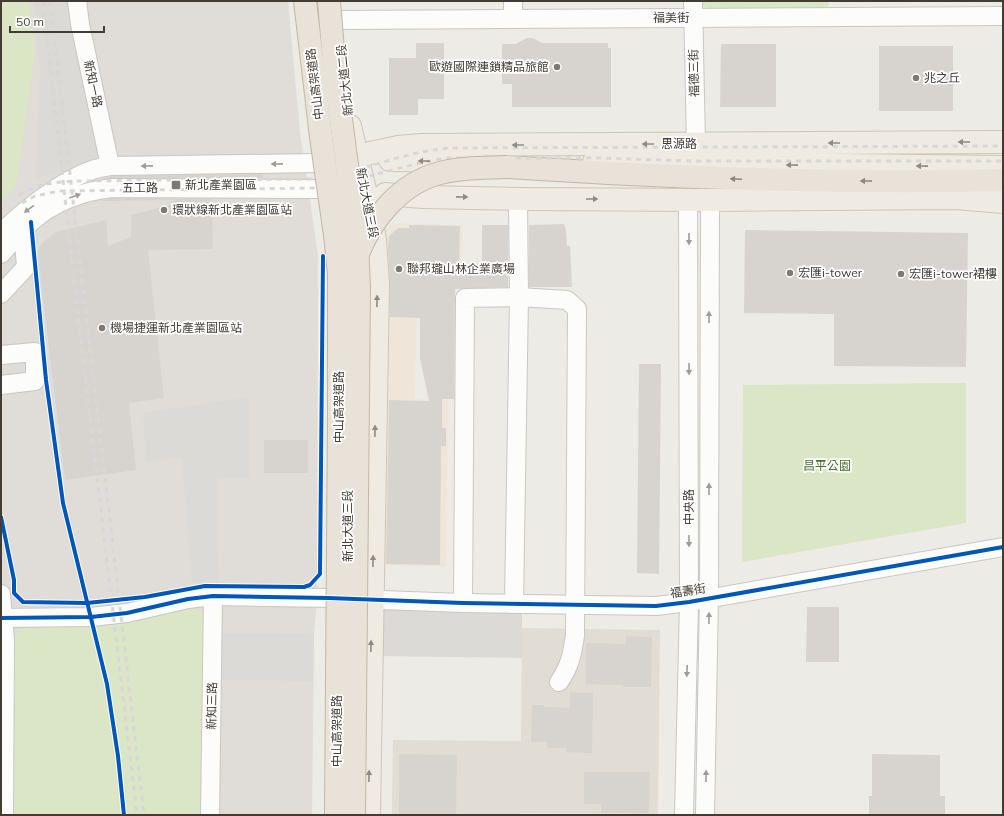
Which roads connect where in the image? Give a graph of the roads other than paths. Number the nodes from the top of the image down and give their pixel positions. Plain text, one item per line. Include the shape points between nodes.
1 (76, 1) edge
2 (295, 1) edge
3 (305, 1) edge
4 (318, 1) edge
5 (329, 1) edge
6 (693, 9) edge
7 (837, 9) edge
8 (513, 10) edge
9 (339, 11) edge
10 (1003, 16) edge
11 (1003, 142) edge
12 (696, 144) junction
13 (357, 157) junction
14 (323, 162) junction
15 (110, 166) junction
16 (1003, 167) edge
17 (1003, 180) edge
18 (333, 191) junction
19 (1003, 191) edge
20 (367, 193) junction
21 (518, 198) junction
22 (956, 198) junction
23 (699, 200) junction
24 (1003, 202) edge
25 (23, 230) junction
26 (1, 233) edge
27 (1, 254) edge
28 (1, 294) edge
29 (519, 297) junction
30 (1, 355) edge
31 (1, 385) edge
32 (339, 414) junction
33 (1003, 547) edge
34 (1, 594) edge
35 (213, 596) junction
36 (338, 598) junction
37 (709, 598) junction
38 (372, 600) junction
39 (689, 602) junction
40 (463, 603) junction
41 (514, 604) junction
42 (574, 605) junction
43 (3, 618) edge
44 (559, 682) dead end
45 (4, 815) edge
46 (210, 815) edge
47 (326, 815) edge
48 (336, 815) edge
49 (346, 815) edge
50 (354, 815) edge
51 (369, 815) edge
52 (684, 815) edge
53 (705, 815) edge

1 - 15 street, 新知一路
2 - 14 main road via 310,132
3 - 32 highway, 中山高架道路, bridge via 339,274
4 - 14 highway
5 - 50 highway, 中山高架道路, bridge via 359,289
6 - 7 street, 福美街
6 - 8 street, 福美街
6 - 12 street, 福德三街
7 - 10 street, 福美街
8 - 9 street, 福美街
9 - 13 main road, 新北大道二段 via 350,131
11 -> 12 main road, 思源路
12 -> 13 main road, 思源路 via 422,145
13 - 14 main road, 思源路
16 -> 13 main road, 思源路 via 403,160
13 - 18 main road, 新北大道三段
13 - 20 main road, 新北大道三段
14 -> 15 street, 五工路
14 - 18 highway
15 -> 26 street, 五工路 via 79,175 14,219
17 -> 32 highway, bridge via 826,181 624,175 508,167 440,172 422,179 389,204 366,236 356,259 350,281
18 - 20 main road
25 -> 18 street, 五工路 via 48,209 68,199 112,188
18 - 36 main road, 新北大道三段 via 348,273
19 - 22 main road
20 -> 21 main road via 423,197
38 -> 20 main road, 新北大道三段 via 378,284 375,240
21 -> 23 main road
21 - 29 street
22 - 23 main road
22 - 24 main road
37 -> 23 street, 中央路
23 -> 39 street, 中央路
25 - 27 street, 五工路
25 - 28 street via 26,267
29 - 40 street via 465,298
29 - 41 street
29 - 42 street via 567,300 577,310
30 - 31 street via 35,352 35,381
32 - 48 highway, 中山高架道路, bridge
33 - 37 street, 福壽街
34 - 43 street
35 - 36 street, 福壽街
35 - 43 street, 福壽街 via 120,614 91,617
35 - 46 street, 新知三路
36 - 38 street, 福壽街
36 - 47 main road, 新北大道三段
36 - 49 main road, 新北大道三段
37 - 39 street, 福壽街
53 -> 37 street, 中央路
38 - 40 street, 福壽街
51 -> 38 main road, 新北大道三段
39 - 42 street, 福壽街 via 656,606
39 -> 52 street, 中央路
40 - 41 street, 福壽街
41 - 42 street, 福壽街
42 - 44 street via 575,636 572,656 568,670
43 - 45 street

